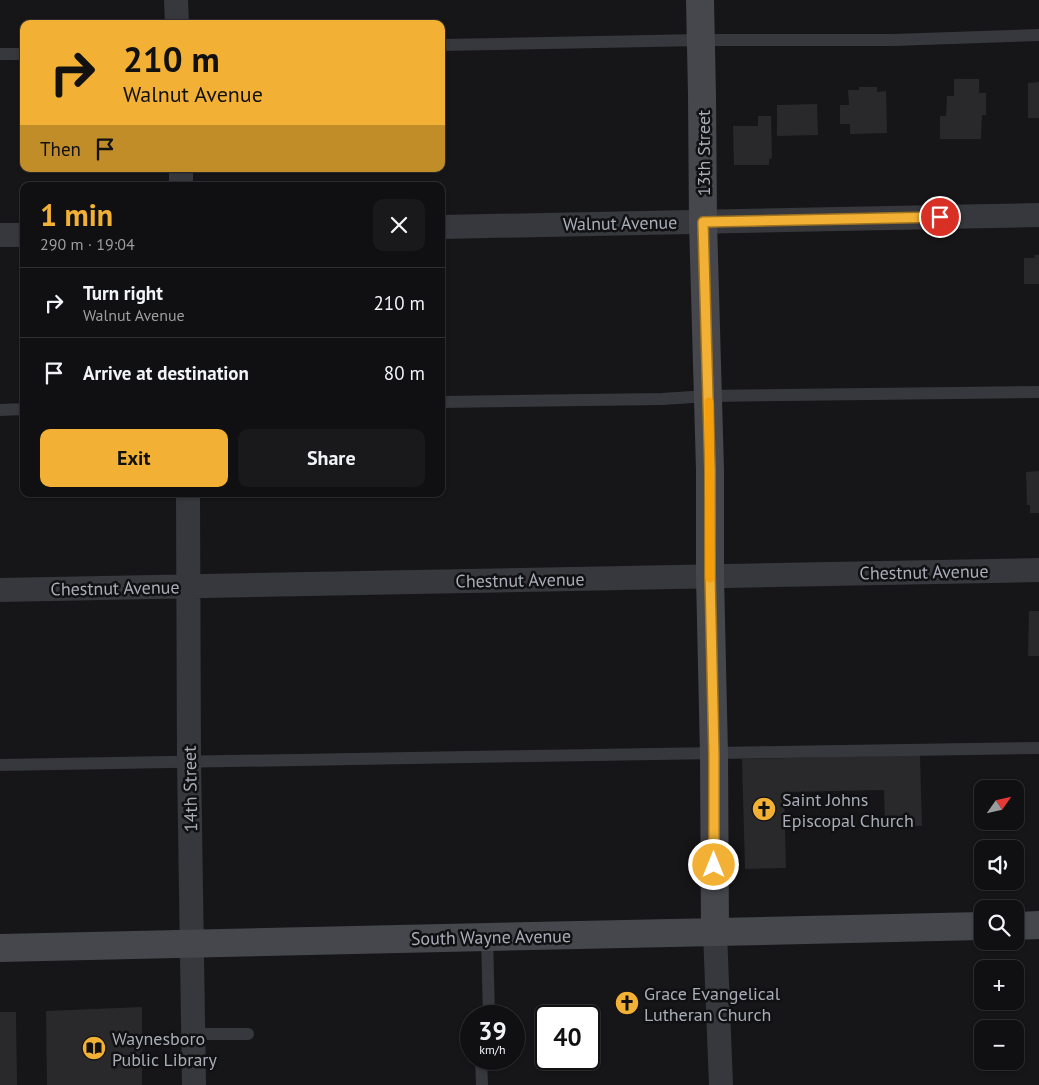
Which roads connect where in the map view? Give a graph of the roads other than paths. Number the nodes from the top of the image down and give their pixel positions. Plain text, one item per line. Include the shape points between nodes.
1 (176, 0) edge
2 (700, 0) edge
3 (177, 20) edge
4 (1039, 36) edge
5 (701, 40) junction
6 (445, 45) edge
7 (0, 54) edge
8 (20, 54) edge
9 (1039, 215) edge
10 (703, 222) junction
11 (445, 227) edge
12 (0, 235) edge
13 (20, 235) edge
14 (1039, 392) edge
15 (708, 396) junction
16 (445, 402) edge
17 (20, 409) edge
18 (0, 410) edge
19 (188, 497) edge
20 (1039, 570) edge
21 (710, 576) junction
22 (188, 586) junction
23 (0, 590) edge
24 (1039, 748) edge
25 (714, 755) junction
26 (189, 761) junction
27 (0, 765) edge
28 (1039, 925) edge
29 (974, 926) edge
30 (1024, 926) edge
31 (715, 932) junction
32 (487, 938) junction
33 (191, 944) junction
34 (0, 948) edge
35 (489, 1005) edge
36 (193, 1034) junction
37 (248, 1034) dead end
38 (481, 1070) edge
39 (194, 1085) edge
40 (482, 1085) edge
41 (721, 1085) edge

1 - 3 street
2 - 5 main road, 13th Street
4 - 5 lane
5 - 6 lane
5 - 10 main road, 13th Street
7 - 8 lane
9 - 10 street, Walnut Avenue
10 - 11 street, Walnut Avenue
10 - 15 main road, 13th Street
12 - 13 street
14 - 15 lane
15 - 16 lane
15 - 21 main road, 13th Street
17 - 18 lane
19 - 22 street, 14th Street
20 - 21 street, Chestnut Avenue
21 - 22 street, Chestnut Avenue
21 - 25 main road, 13th Street
22 - 23 street, Chestnut Avenue
22 - 26 street, 14th Street
24 - 25 lane
25 - 26 lane
25 - 31 main road, 13th Street
26 - 27 lane
26 - 33 street, 14th Street
28 - 30 main road
29 - 31 main road, South Wayne Avenue
31 - 32 main road, South Wayne Avenue
31 - 41 street, 13th Street
32 - 33 main road, South Wayne Avenue
32 - 35 lane
33 - 34 main road, South Wayne Avenue
33 - 36 street, 14th Street
36 - 37 lane
36 - 39 street, 14th Street
38 - 40 lane

